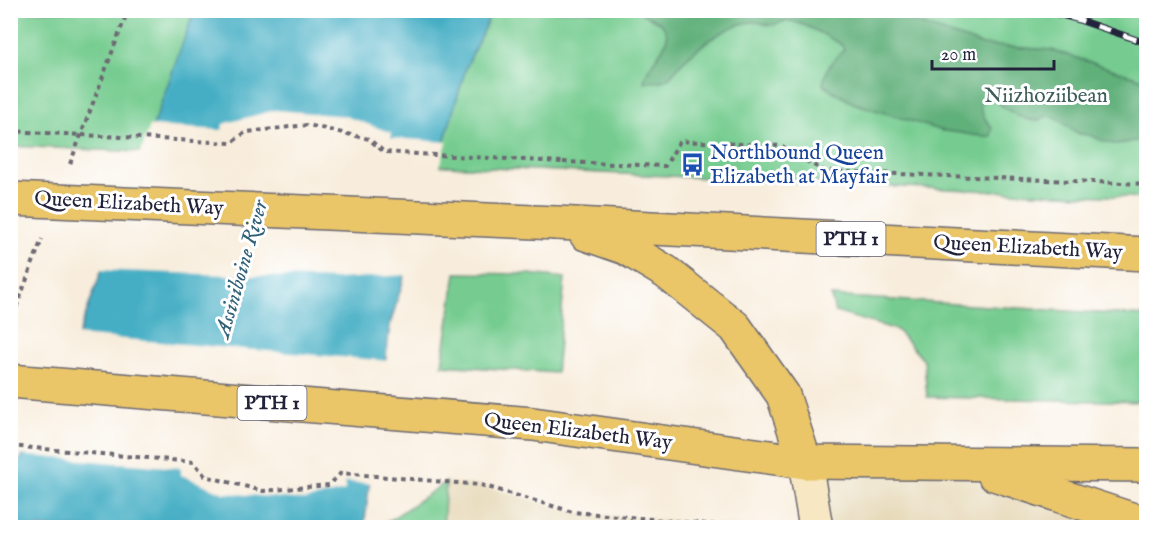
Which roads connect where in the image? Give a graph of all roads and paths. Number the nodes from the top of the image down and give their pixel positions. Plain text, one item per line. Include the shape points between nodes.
1 (10, 98) edge
2 (10, 131) edge
3 (10, 144) edge
4 (1146, 184) edge
5 (10, 199) edge
6 (556, 223) junction
7 (1146, 254) edge
8 (10, 304) edge
9 (15, 309) dead end
10 (10, 381) edge
11 (10, 446) edge
12 (805, 462) junction
13 (964, 464) junction
14 (1146, 465) edge
15 (1146, 524) edge
16 (752, 528) edge
17 (816, 528) edge

1 - 3 path via 15,110
2 - 4 path, bridge via 231,143 246,132 308,124 369,139 384,152 665,166 680,141 781,146 824,171
5 - 6 highway, Queen Elizabeth Way / PTH 1, bridge
6 - 7 highway, Queen Elizabeth Way / PTH 1
6 - 12 highway via 626,248 666,272 735,327 783,395
8 - 9 path
10 - 12 highway, Queen Elizabeth Way / PTH 1 via 533,424
11 - 16 path via 194,462 205,476 263,491 329,485 341,473 481,485 573,512
12 - 13 highway, Queen Elizabeth Way / PTH 1
12 - 17 main road
13 - 14 highway, Queen Elizabeth Way / PTH 1
13 - 15 highway

